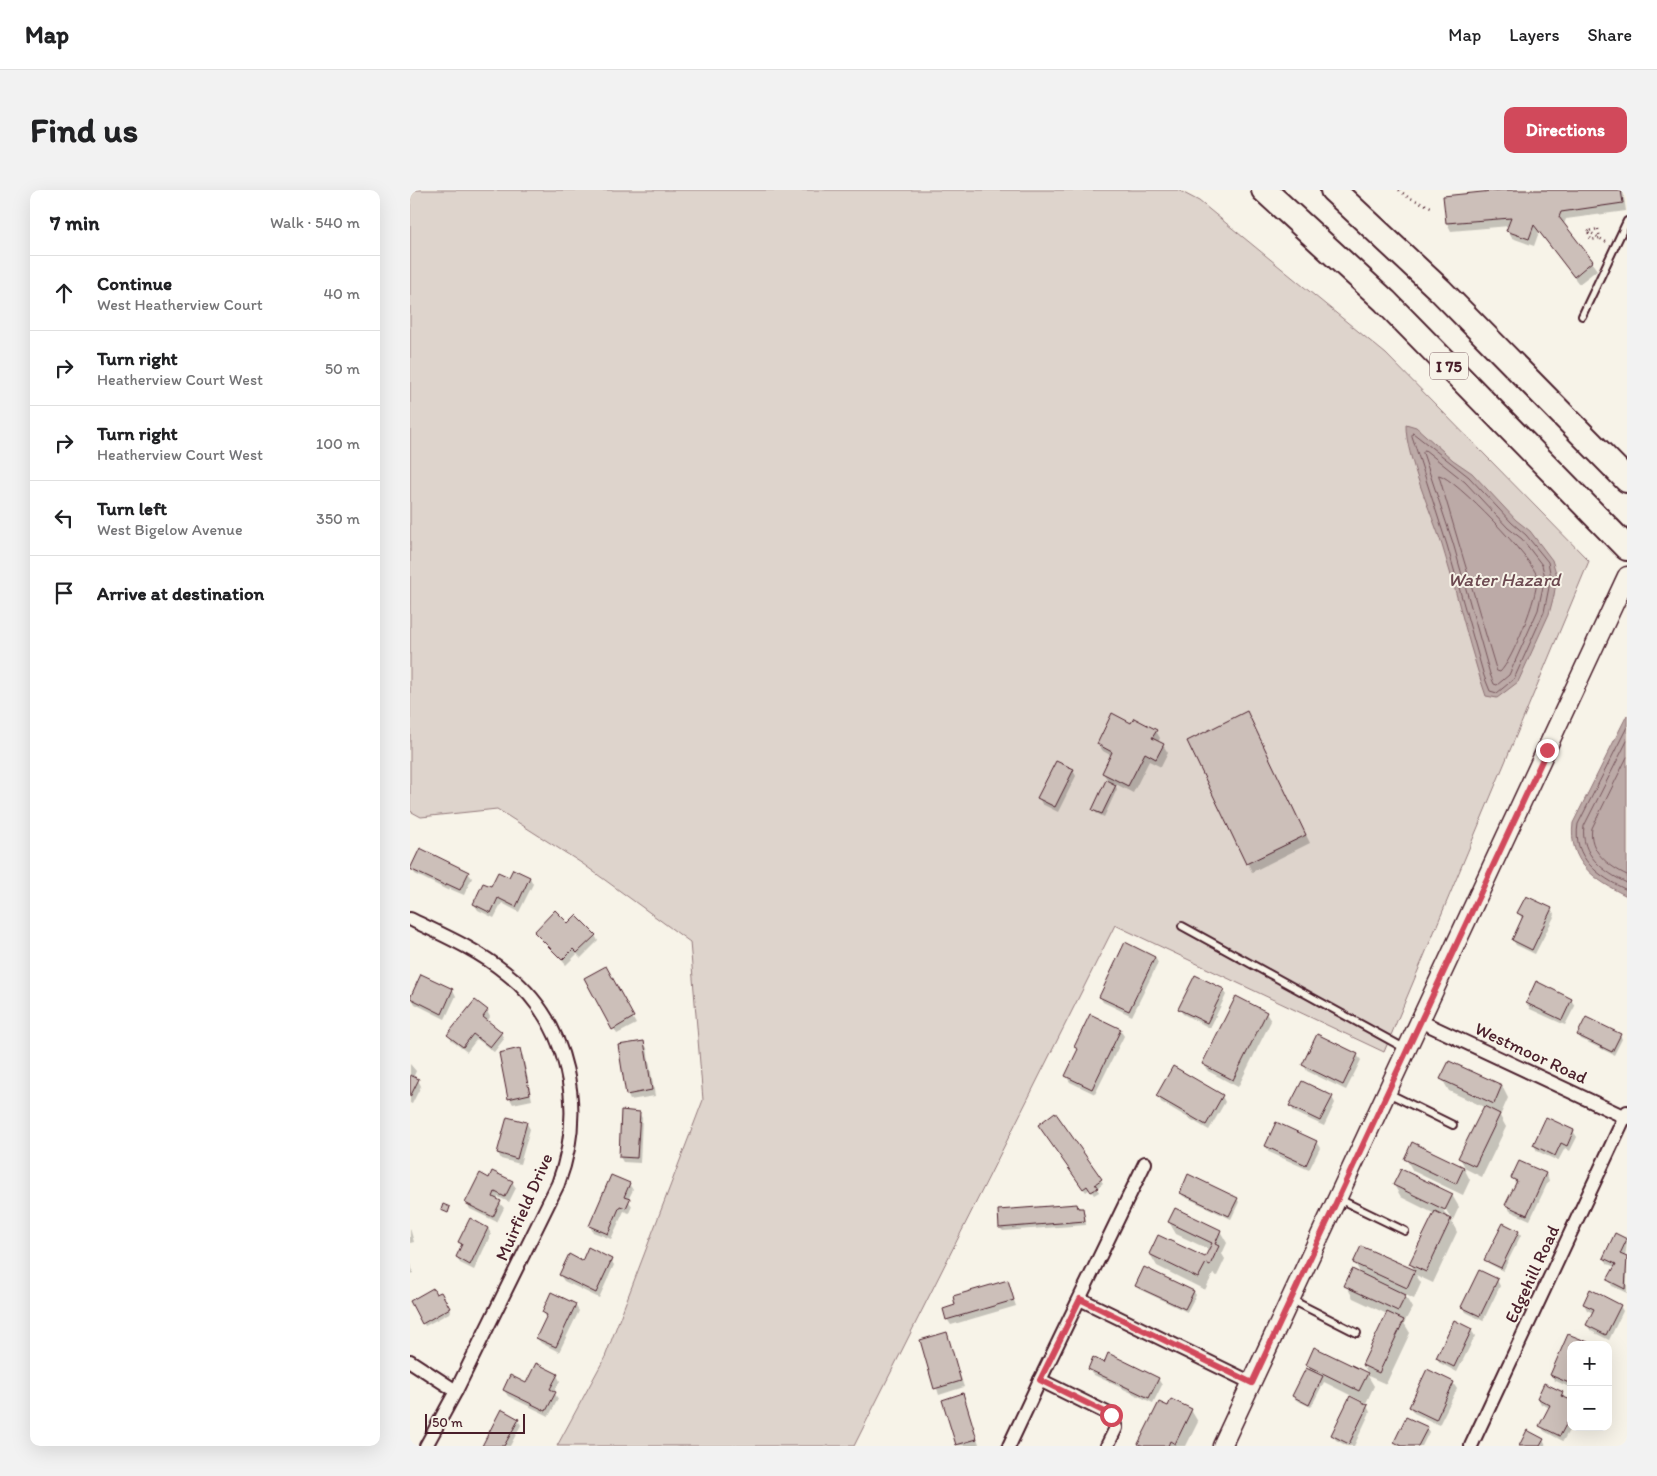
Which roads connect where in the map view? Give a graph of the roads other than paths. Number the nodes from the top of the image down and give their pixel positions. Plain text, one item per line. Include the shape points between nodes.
1 (1264, 190) edge
2 (1332, 190) edge
3 (1627, 220) edge
4 (1582, 316) dead end
5 (1627, 480) edge
6 (1627, 548) edge
7 (1627, 576) edge
8 (410, 919) edge
9 (1182, 926) dead end
10 (1420, 1021) junction
11 (1407, 1049) junction
12 (1387, 1093) junction
13 (1626, 1115) edge
14 (1453, 1125) dead end
15 (1145, 1163) dead end
16 (1338, 1198) junction
17 (1405, 1231) dead end
18 (1080, 1299) junction
19 (1291, 1300) junction
20 (1356, 1333) dead end
21 (410, 1362) edge
22 (1040, 1380) junction
23 (1252, 1383) junction
24 (456, 1391) junction
25 (426, 1446) edge
26 (1009, 1446) edge
27 (1108, 1446) edge
28 (1222, 1446) edge
29 (1471, 1446) edge

1 - 6 highway, I 75 via 1385,301
2 - 5 highway, I 75 via 1440,290
3 - 4 lane
7 - 10 street
8 - 24 street, Muirfield Drive via 491,961 522,987 556,1037 571,1095 571,1136 560,1179
9 - 11 lane
10 - 11 street
10 - 13 street, Westmoor Road
11 - 12 street
12 - 14 lane
12 - 16 street
13 - 29 street, Edgehill Road
15 - 18 street
16 - 17 lane
16 - 19 street
18 - 22 street
18 - 23 street
19 - 20 lane
19 - 23 street
21 - 24 street
22 - 26 street
22 - 27 street via 1111,1415 1116,1428
23 - 28 street
24 - 25 street, Muirfield Drive

